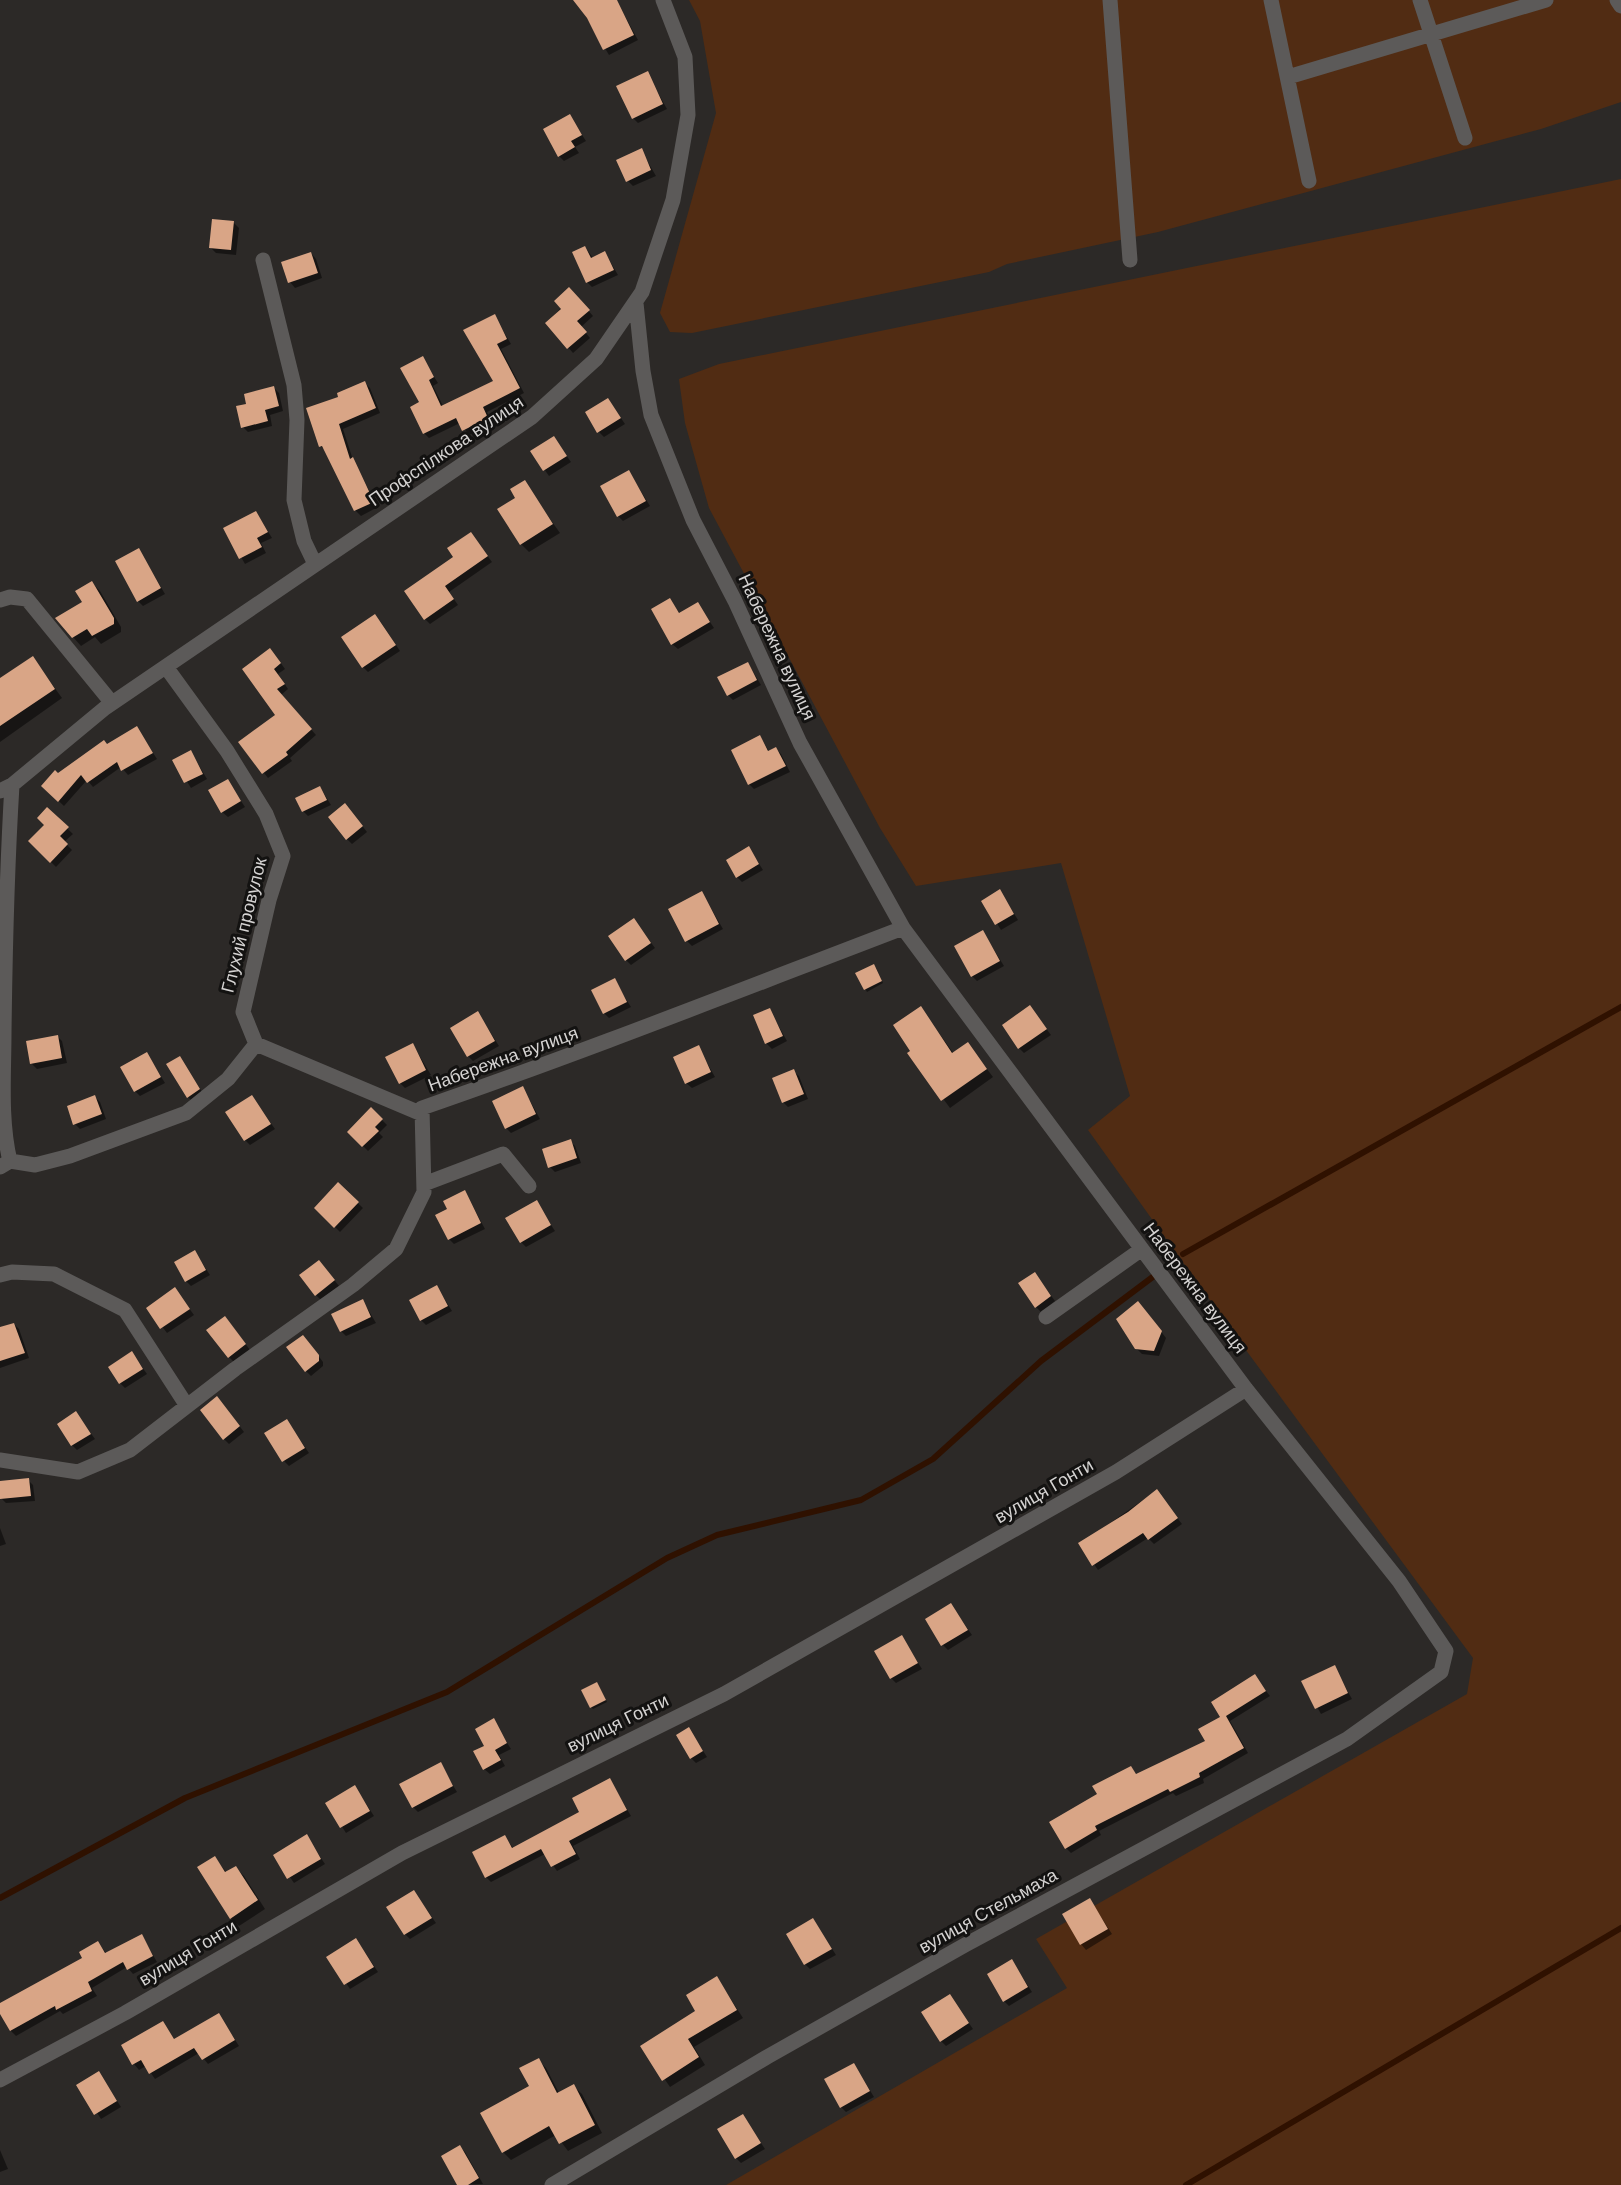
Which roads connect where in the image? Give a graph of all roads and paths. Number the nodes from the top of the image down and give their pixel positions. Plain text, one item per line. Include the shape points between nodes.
1 (663, 0) edge
2 (1110, 0) edge
3 (1271, 0) edge
4 (1420, 0) edge
5 (1546, 0) edge
6 (1617, 0) edge
7 (1621, 6) edge
8 (1432, 34) junction
9 (1287, 77) junction
10 (1465, 138) dead end
11 (1309, 181) dead end
12 (263, 260) dead end
13 (1130, 260) dead end
14 (636, 303) junction
15 (315, 564) junction
16 (0, 600) edge
17 (166, 667) junction
18 (112, 703) junction
19 (6, 788) edge
20 (903, 928) junction
21 (256, 1044) junction
22 (422, 1114) junction
23 (5, 1164) edge
24 (424, 1184) junction
25 (529, 1186) dead end
26 (1142, 1249) junction
27 (0, 1275) edge
28 (1046, 1317) dead end
29 (1246, 1389) junction
30 (187, 1406) junction
31 (0, 1460) edge
32 (1441, 1672) joint
33 (0, 2080) edge
34 (552, 2185) edge

1 - 14 street, Профспілкова вулиця via 685,57 688,115 673,200
2 - 13 street
3 - 9 street
4 - 8 street
5 - 8 street
6 - 7 street
8 - 9 street
8 - 10 street
9 - 11 street
12 - 15 street via 294,385 294,500 304,541
14 - 15 street, Профспілкова вулиця via 596,359 532,417
14 - 20 street, Набережна вулиця via 651,415 693,520 800,743
15 - 17 street, Профспілкова вулиця
16 - 18 street via 27,599
17 - 18 street, Профспілкова вулиця
17 - 21 street, Глухий провулок via 244,778 266,814 283,856 243,1012
18 - 19 street, Профспілкова вулиця
19 - 23 street
20 - 22 street, Набережна вулиця via 648,1028 422,1108
20 - 26 street, Набережна вулиця
21 - 22 street
21 - 23 street via 228,1079 186,1113 70,1156 35,1165
22 - 24 street, Набережна вулиця
24 - 25 street via 503,1154
24 - 30 street, Набережна вулиця via 424,1192 396,1249
26 - 28 street
26 - 29 street, Набережна вулиця
27 - 30 street via 54,1274 125,1310
29 - 32 street, Набережна вулиця via 1399,1581 1446,1651
29 - 33 street, вулиця Гонти via 1116,1472 724,1694 402,1853 125,2013
30 - 31 street, Набережна вулиця via 130,1450 78,1472
32 - 34 street, вулиця Стельмаха via 1347,1739 954,1951

